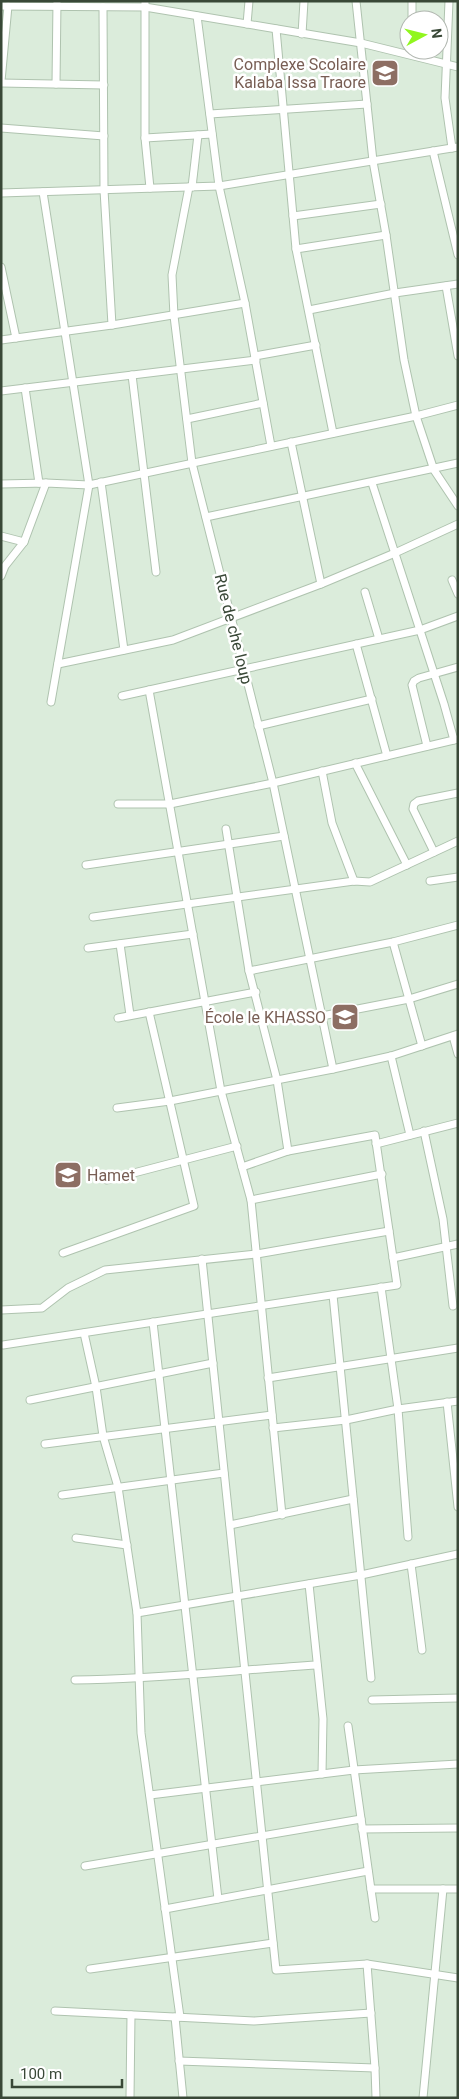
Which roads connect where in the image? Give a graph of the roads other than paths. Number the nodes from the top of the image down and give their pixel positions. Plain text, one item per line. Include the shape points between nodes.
1 (249, 1) edge
2 (304, 1) edge
3 (356, 1) edge
4 (449, 1) edge
5 (57, 4) edge
6 (145, 4) edge
7 (10, 5) edge
8 (103, 7) junction
9 (197, 16) junction
10 (247, 24) junction
11 (276, 29) junction
12 (302, 34) junction
13 (361, 43) junction
14 (399, 50) edge
15 (433, 60) edge
16 (447, 65) junction
17 (458, 67) edge
18 (1, 82) edge
19 (56, 84) junction
20 (104, 85) junction
21 (367, 104) junction
22 (282, 110) junction
23 (210, 114) junction
24 (1, 128) edge
25 (212, 134) junction
26 (198, 135) junction
27 (104, 136) junction
28 (145, 138) junction
29 (455, 147) edge
30 (433, 151) junction
31 (373, 161) junction
32 (289, 175) junction
33 (219, 186) junction
34 (190, 187) junction
35 (150, 188) junction
36 (104, 190) junction
37 (43, 192) junction
38 (1, 193) edge
39 (381, 204) junction
40 (293, 216) junction
41 (386, 235) junction
42 (296, 249) junction
43 (458, 255) edge
44 (1, 268) edge
45 (458, 284) edge
46 (446, 286) junction
47 (395, 293) junction
48 (246, 303) junction
49 (309, 310) junction
50 (174, 316) junction
51 (112, 325) junction
52 (66, 330) junction
53 (16, 338) junction
54 (1, 340) edge
55 (316, 345) junction
56 (458, 356) edge
57 (255, 358) junction
58 (180, 369) junction
59 (132, 375) junction
60 (74, 382) junction
61 (24, 388) junction
62 (1, 391) edge
63 (263, 402) junction
64 (458, 405) edge
65 (416, 416) junction
66 (187, 419) junction
67 (333, 433) junction
68 (291, 442) junction
69 (271, 446) junction
70 (192, 463) junction
71 (458, 464) edge
72 (434, 470) junction
73 (144, 473) junction
74 (101, 482) junction
75 (42, 483) junction
76 (372, 483) junction
77 (1, 484) edge
78 (89, 485) junction
79 (304, 497) junction
80 (458, 506) edge
81 (206, 517) junction
82 (458, 524) edge
83 (1, 536) edge
84 (24, 542) junction
85 (395, 553) junction
86 (3, 566) edge
87 (156, 572) dead end
88 (1, 576) edge
89 (452, 580) dead end
90 (321, 584) junction
91 (365, 592) dead end
92 (458, 594) edge
93 (458, 616) edge
94 (231, 618) junction
95 (420, 630) junction
96 (379, 639) junction
97 (356, 644) junction
98 (124, 650) junction
99 (58, 664) junction
100 (458, 667) edge
101 (244, 669) junction
102 (434, 674) junction
103 (149, 690) junction
104 (122, 696) dead end
105 (372, 699) junction
106 (51, 702) dead end
107 (258, 726) junction
108 (456, 739) edge
109 (427, 746) junction
110 (387, 756) junction
111 (355, 763) junction
112 (322, 771) junction
113 (273, 783) junction
114 (458, 793) edge
115 (118, 804) dead end
116 (170, 804) junction
117 (226, 829) dead end
118 (284, 836) junction
119 (458, 841) edge
120 (228, 845) junction
121 (434, 852) junction
122 (178, 853) junction
123 (86, 865) dead end
124 (407, 865) junction
125 (458, 876) edge
126 (354, 881) junction
127 (430, 881) dead end
128 (295, 889) junction
129 (237, 897) junction
130 (188, 904) junction
131 (93, 917) dead end
132 (458, 925) edge
133 (193, 934) junction
134 (393, 942) junction
135 (120, 944) junction
136 (88, 948) dead end
137 (310, 960) junction
138 (249, 971) junction
139 (458, 984) edge
140 (256, 992) junction
141 (409, 999) junction
142 (205, 1001) junction
143 (149, 1012) junction
144 (130, 1015) junction
145 (322, 1016) junction
146 (118, 1018) dead end
147 (455, 1035) edge
148 (422, 1046) junction
149 (458, 1054) edge
150 (391, 1056) junction
151 (333, 1069) junction
152 (277, 1080) junction
153 (221, 1091) junction
154 (170, 1101) junction
155 (117, 1108) dead end
156 (458, 1123) edge
157 (424, 1132) junction
158 (410, 1135) junction
159 (376, 1144) junction
160 (236, 1146) junction
161 (288, 1151) junction
162 (184, 1160) junction
163 (242, 1167) junction
164 (382, 1174) junction
165 (107, 1180) dead end
166 (252, 1200) junction
167 (389, 1231) junction
168 (458, 1244) edge
169 (446, 1247) junction
170 (63, 1253) dead end
171 (257, 1254) junction
172 (393, 1258) junction
173 (202, 1259) junction
174 (381, 1287) junction
175 (333, 1294) junction
176 (262, 1306) junction
177 (453, 1306) dead end
178 (1, 1310) edge
179 (208, 1314) junction
180 (153, 1322) junction
181 (84, 1333) junction
182 (3, 1346) dead end
183 (458, 1348) edge
184 (390, 1359) junction
185 (213, 1363) junction
186 (340, 1367) junction
187 (159, 1374) junction
188 (268, 1378) junction
189 (96, 1387) junction
190 (30, 1400) dead end
191 (458, 1401) edge
192 (447, 1402) junction
193 (398, 1409) junction
194 (272, 1415) junction
195 (346, 1420) junction
196 (219, 1422) junction
197 (165, 1428) junction
198 (273, 1428) junction
199 (103, 1436) junction
200 (45, 1444) dead end
201 (224, 1473) junction
202 (456, 1476) edge
203 (170, 1480) junction
204 (118, 1487) junction
205 (62, 1495) dead end
206 (354, 1499) junction
207 (458, 1507) edge
208 (282, 1515) junction
209 (230, 1525) junction
210 (408, 1537) dead end
211 (76, 1538) dead end
212 (127, 1545) junction
213 (458, 1554) edge
214 (411, 1564) junction
215 (361, 1575) junction
216 (309, 1584) junction
217 (237, 1596) junction
218 (184, 1604) junction
219 (137, 1612) junction
220 (422, 1650) dead end
221 (317, 1665) junction
222 (244, 1669) junction
223 (192, 1675) junction
224 (371, 1678) dead end
225 (139, 1679) junction
226 (75, 1680) dead end
227 (458, 1698) edge
228 (372, 1700) dead end
229 (348, 1726) dead end
230 (458, 1764) edge
231 (354, 1770) junction
232 (322, 1774) junction
233 (256, 1782) junction
234 (205, 1787) junction
235 (150, 1795) junction
236 (361, 1820) junction
237 (458, 1828) edge
238 (362, 1829) junction
239 (262, 1836) junction
240 (211, 1845) junction
241 (158, 1854) junction
242 (85, 1866) dead end
243 (368, 1870) junction
244 (371, 1889) junction
245 (443, 1889) junction
246 (458, 1889) edge
247 (268, 1890) junction
248 (218, 1899) junction
249 (165, 1909) junction
250 (375, 1918) dead end
251 (273, 1943) junction
252 (172, 1958) junction
253 (367, 1964) junction
254 (90, 1969) dead end
255 (436, 1975) junction
256 (458, 1978) edge
257 (55, 2011) dead end
258 (371, 2013) junction
259 (131, 2015) junction
260 (178, 2017) junction
261 (179, 2060) junction
262 (376, 2068) junction
263 (130, 2098) edge
264 (182, 2098) edge
265 (376, 2098) edge
266 (423, 2098) edge

1 - 10 street
2 - 12 street
3 - 13 street
4 - 16 street
5 - 7 street
5 - 8 street
5 - 19 street
6 - 8 street
6 - 9 street
6 - 28 street
7 - 18 street
8 - 20 street
9 - 10 street
9 - 23 street
10 - 11 street
11 - 12 street
11 - 22 street
12 - 13 street
13 - 14 street
13 - 21 street
15 - 16 street
16 - 17 street
16 - 29 street via 446,98
18 - 19 street
19 - 20 street
20 - 27 street
21 - 22 street
21 - 31 street
22 - 23 street
22 - 32 street
23 - 25 street
24 - 27 street
25 - 26 street
25 - 33 street
26 - 28 street
26 - 34 street, Rue de che loup
27 - 36 street
28 - 35 street
29 - 30 street
30 - 31 street
30 - 43 street
31 - 32 street
31 - 39 street
32 - 33 street
32 - 40 street
33 - 34 street
33 - 48 street
34 - 35 street
34 - 50 street, Rue de che loup via 172,275
35 - 36 street
36 - 37 street
36 - 51 street
37 - 38 street
37 - 52 street
39 - 40 street
39 - 41 street
40 - 42 street
41 - 42 street
41 - 47 street
42 - 49 street
44 - 53 street
45 - 46 street
46 - 47 street
46 - 56 street
47 - 49 street
47 - 65 street
48 - 50 street
48 - 57 street
49 - 55 street
50 - 51 street
50 - 58 street, Rue de che loup
51 - 52 street
52 - 53 street
52 - 60 street
53 - 54 street
55 - 57 street
55 - 67 street
57 - 58 street
57 - 63 street
58 - 59 street
58 - 66 street, Rue de che loup
59 - 60 street
59 - 73 street
60 - 61 street
60 - 78 street
61 - 62 street
61 - 75 street
63 - 66 street
63 - 69 street
64 - 65 street
65 - 67 street
65 - 72 street
66 - 70 street, Rue de che loup
67 - 68 street
68 - 69 street
68 - 79 street
69 - 70 street
70 - 73 street
70 - 81 street, Rue de che loup
71 - 72 street
72 - 76 street
72 - 80 street
73 - 74 street
73 - 87 street
74 - 78 street
74 - 98 street
75 - 77 street
75 - 78 street
75 - 84 street
76 - 79 street
76 - 85 street
78 - 99 street
79 - 81 street
79 - 90 street
81 - 94 street, Rue de che loup
82 - 85 street
83 - 84 street
84 - 86 street
85 - 90 street
85 - 95 street
86 - 88 street
89 - 92 street
90 - 94 street
91 - 96 street
93 - 95 street
94 - 98 street via 173,640
94 - 101 street, Rue de che loup
95 - 96 street
95 - 102 street
96 - 97 street
97 - 101 street
97 - 105 street
98 - 99 street
99 - 106 street
100 - 102 street
101 - 103 street
101 - 107 street, Rue de che loup
102 - 108 street
102 - 109 street via 419,678 412,685
103 - 104 street
103 - 116 street
105 - 107 street
105 - 110 street
107 - 113 street, Rue de che loup
108 - 109 street
109 - 110 street
110 - 111 street
111 - 112 street
111 - 124 street
112 - 113 street
112 - 126 street via 332,823
113 - 116 street
113 - 118 street, Rue de che loup
114 - 121 street via 414,804 413,809
115 - 116 street
116 - 122 street
117 - 120 street
118 - 120 street
118 - 128 street, Rue de che loup
119 - 121 street
120 - 122 street
120 - 129 street
121 - 124 street
122 - 123 street
122 - 130 street
124 - 126 street via 370,882
125 - 127 street
126 - 128 street
128 - 129 street
128 - 137 street, Rue de che loup
129 - 130 street
129 - 138 street
130 - 131 street
130 - 133 street
132 - 134 street
133 - 135 street
133 - 142 street
134 - 137 street
134 - 141 street
135 - 136 street
135 - 144 street
137 - 138 street
137 - 145 street, Rue de che loup
138 - 140 street
139 - 141 street
140 - 142 street
140 - 152 street
141 - 145 street
141 - 148 street
142 - 143 street
142 - 153 street
143 - 144 street
143 - 154 street
144 - 146 street
145 - 151 street, Rue de che loup
147 - 148 street
147 - 149 street
148 - 150 street
150 - 151 street
150 - 158 street
151 - 152 street
152 - 153 street
152 - 161 street
153 - 154 street
153 - 160 street
154 - 155 street
154 - 162 street
156 - 157 street
157 - 158 street
157 - 169 street
158 - 159 street
159 - 161 street via 375,1135
159 - 164 street
160 - 162 street
160 - 163 street
161 - 163 street
162 - 165 street
162 - 170 street via 194,1206
163 - 166 street
164 - 166 street
164 - 167 street
166 - 171 street
167 - 171 street
167 - 172 street
168 - 169 street
169 - 172 street
169 - 177 street
171 - 173 street
171 - 176 street
172 - 174 street via 397,1285
173 - 178 street via 105,1270 68,1288 42,1308
173 - 179 street
174 - 175 street
174 - 184 street
175 - 176 street
175 - 186 street
176 - 179 street
176 - 188 street
179 - 180 street
179 - 185 street
180 - 181 street
180 - 187 street
181 - 182 street
181 - 189 street
183 - 184 street
184 - 186 street
184 - 193 street
185 - 187 street
185 - 196 street
186 - 188 street
186 - 195 street
187 - 189 street
187 - 197 street
188 - 194 street
189 - 190 street
189 - 199 street
191 - 192 street
192 - 193 street
192 - 202 street
193 - 195 street
193 - 210 street
194 - 196 street
194 - 198 street
195 - 198 street
195 - 206 street
196 - 197 street
196 - 201 street
197 - 199 street
197 - 203 street
198 - 208 street
199 - 200 street
199 - 204 street
201 - 203 street
201 - 209 street
202 - 207 street
203 - 204 street
203 - 218 street
204 - 205 street
204 - 212 street
206 - 208 street
206 - 215 street
208 - 209 street
209 - 217 street
211 - 212 street
212 - 219 street
213 - 214 street
214 - 215 street
214 - 220 street
215 - 216 street
215 - 224 street
216 - 217 street
216 - 221 street
217 - 218 street
217 - 222 street
218 - 219 street
218 - 223 street
219 - 225 street
221 - 222 street
221 - 232 street via 323,1719
222 - 223 street
222 - 233 street
223 - 225 street
223 - 234 street
225 - 226 street
225 - 235 street via 141,1732
227 - 228 street
229 - 231 street
230 - 231 street
231 - 232 street
231 - 236 street
232 - 233 street
233 - 234 street
233 - 239 street
234 - 235 street
234 - 240 street
235 - 241 street
236 - 238 street
236 - 239 street
237 - 238 street
238 - 243 street
239 - 240 street
239 - 247 street
240 - 241 street
240 - 248 street
241 - 242 street
241 - 249 street
243 - 244 street
243 - 247 street
244 - 245 street
244 - 250 street
245 - 246 street
245 - 255 street
247 - 248 street
247 - 251 street
248 - 249 street
249 - 252 street
251 - 252 street
251 - 253 street via 276,1970
252 - 254 street
252 - 260 street
253 - 255 street
253 - 258 street
255 - 256 street
255 - 266 street
257 - 259 street
258 - 260 street via 254,2021
258 - 262 street
259 - 260 street
259 - 263 street
260 - 261 street
261 - 262 street
261 - 264 street
262 - 265 street

